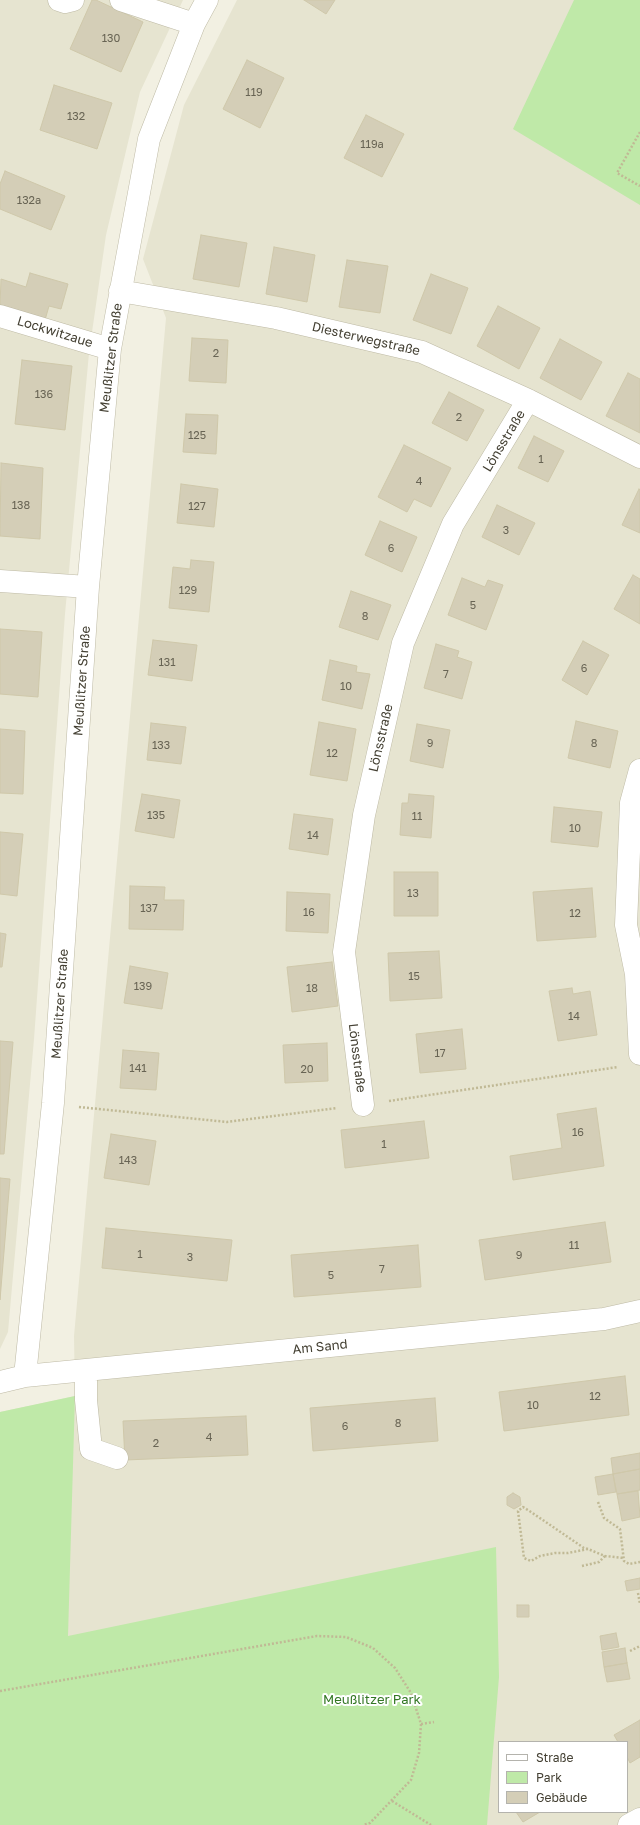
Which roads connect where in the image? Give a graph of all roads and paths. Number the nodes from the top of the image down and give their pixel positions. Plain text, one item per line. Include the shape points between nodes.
1 (59, 0) edge
2 (73, 0) edge
3 (121, 0) edge
4 (207, 0) edge
5 (194, 24) junction
6 (640, 132) edge
7 (640, 186) edge
8 (120, 291) junction
9 (0, 316) edge
10 (110, 349) junction
11 (528, 400) junction
12 (640, 457) edge
13 (0, 581) edge
14 (88, 587) junction
15 (640, 770) edge
16 (638, 974) edge
17 (640, 1054) edge
18 (363, 1105) dead end
19 (640, 1311) edge
20 (86, 1370) junction
21 (25, 1376) junction
22 (0, 1382) edge
23 (117, 1458) dead end
24 (598, 1502) dead end
25 (588, 1549) junction
26 (605, 1556) junction
27 (624, 1558) junction
28 (640, 1562) edge
29 (582, 1566) dead end
30 (638, 1593) dead end
31 (640, 1604) edge
32 (640, 1646) edge
33 (630, 1651) dead end
34 (0, 1692) edge
35 (434, 1722) dead end
36 (421, 1724) junction
37 (392, 1801) junction
38 (640, 1819) edge
39 (370, 1824) edge
40 (363, 1825) edge
41 (431, 1825) edge
42 (629, 1825) edge

1 - 2 street
3 - 5 street
4 - 5 street, Meußlitzer Straße
5 - 8 street, Meußlitzer Straße via 149,139
6 - 7 path via 617,173
8 - 10 street, Meußlitzer Straße
8 - 11 street, Diesterwegstraße via 276,318 422,352
9 - 10 street, Lockwitzaue
10 - 14 street, Meußlitzer Straße
11 - 12 street, Diesterwegstraße
11 - 18 street, Lönsstraße via 453,524 403,643 364,815 344,952
13 - 14 street
14 - 21 street, Meußlitzer Straße via 53,1103
15 - 16 street via 630,803 626,925
16 - 17 street
19 - 20 street, Am Sand via 604,1319
20 - 21 street, Am Sand
20 - 23 street via 91,1449
21 - 22 street, Am Sand
24 - 27 path via 604,1518 620,1529
25 - 25 path via 523,1507 518,1511 524,1558 531,1561 555,1553 568,1554
25 - 26 path
26 - 27 path
26 - 29 path via 599,1562
27 - 28 path via 629,1564
30 - 31 path
32 - 33 path
34 - 36 path via 317,1636 346,1637 373,1648 395,1668 411,1693
35 - 36 path
36 - 37 path via 420,1753 411,1780
37 - 39 path
37 - 41 path
38 - 42 street
39 - 40 path

